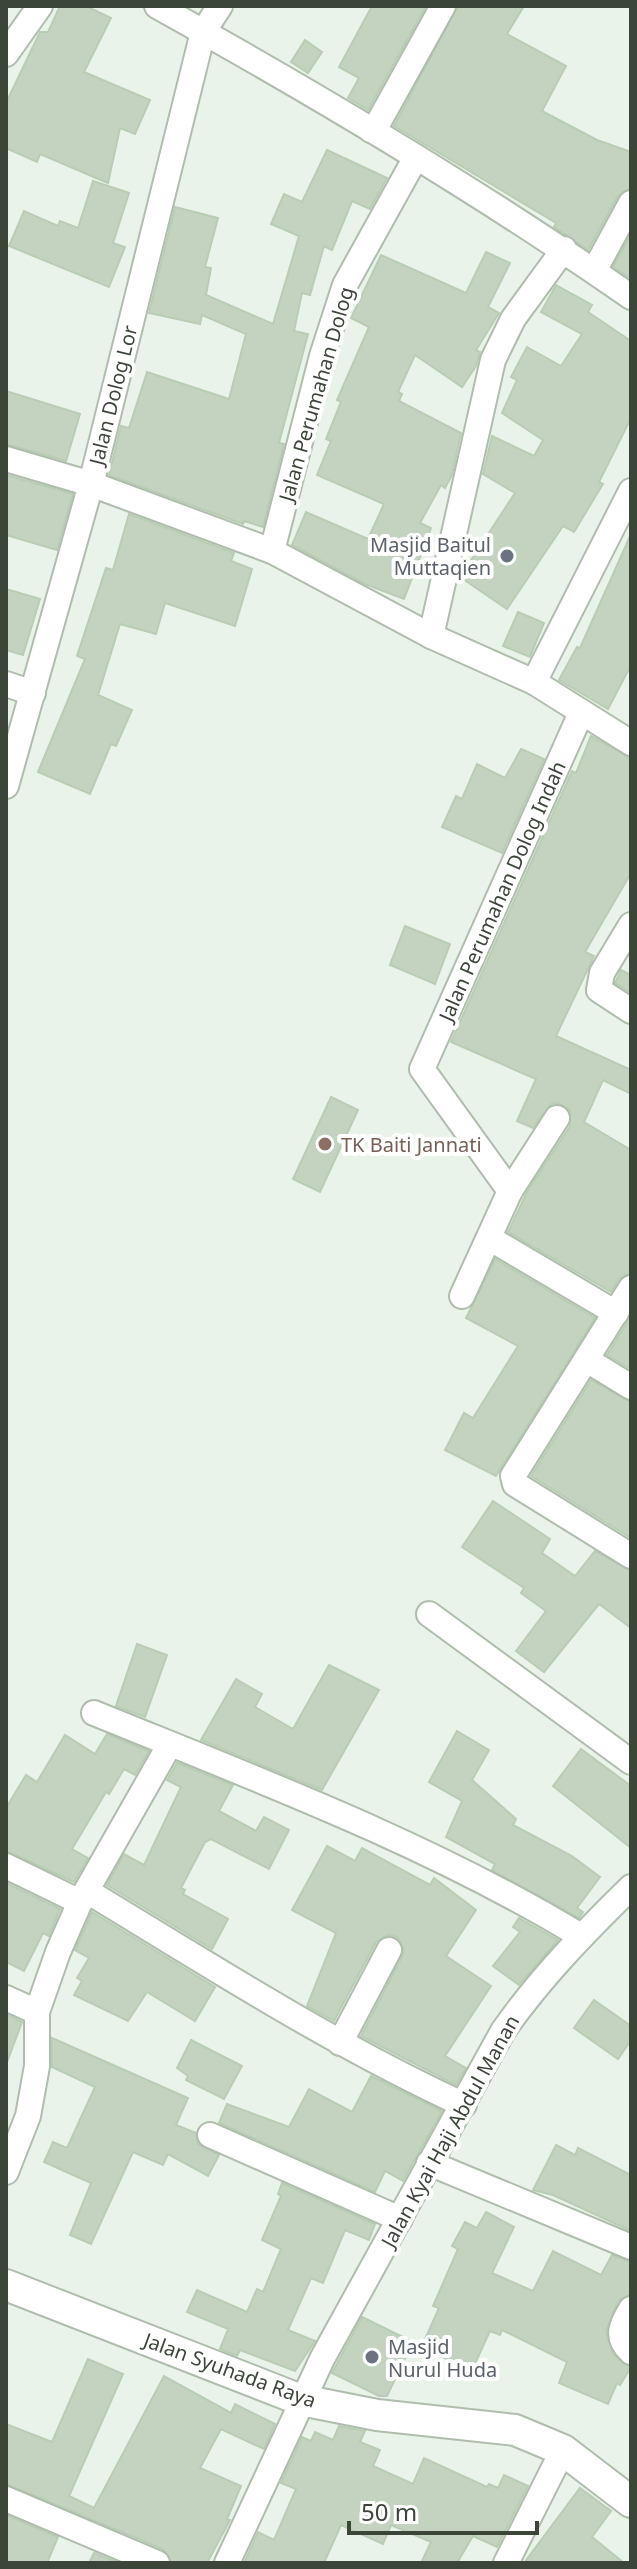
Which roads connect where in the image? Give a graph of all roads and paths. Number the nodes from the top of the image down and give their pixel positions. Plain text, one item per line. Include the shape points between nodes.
1 (40, 6) edge
2 (157, 6) edge
3 (220, 6) edge
4 (443, 6) edge
5 (203, 32) junction
6 (6, 54) edge
7 (371, 130) junction
8 (416, 157) junction
9 (631, 203) edge
10 (564, 249) junction
11 (594, 271) junction
12 (631, 297) edge
13 (6, 459) edge
14 (91, 484) junction
15 (631, 491) edge
16 (272, 551) junction
17 (431, 636) junction
18 (534, 682) junction
19 (6, 684) edge
20 (33, 693) junction
21 (581, 713) junction
22 (631, 743) edge
23 (6, 786) edge
24 (631, 925) edge
25 (631, 1011) edge
26 (557, 1118) dead end
27 (510, 1191) junction
28 (489, 1238) junction
29 (631, 1288) edge
30 (462, 1296) dead end
31 (616, 1313) junction
32 (587, 1360) junction
33 (631, 1387) edge
34 (631, 1556) edge
35 (429, 1614) dead end
36 (94, 1713) dead end
37 (170, 1744) junction
38 (631, 1762) edge
39 (6, 1866) edge
40 (630, 1891) edge
41 (83, 1896) junction
42 (579, 1935) junction
43 (389, 1950) dead end
44 (6, 1998) edge
45 (37, 2012) junction
46 (340, 2043) junction
47 (464, 2105) junction
48 (210, 2135) dead end
49 (429, 2163) junction
50 (6, 2172) edge
51 (400, 2219) junction
52 (631, 2247) edge
53 (6, 2285) edge
54 (631, 2309) edge
55 (631, 2352) edge
56 (301, 2400) junction
57 (563, 2450) junction
58 (6, 2499) edge
59 (631, 2502) edge
60 (157, 2563) edge
61 (227, 2563) edge
62 (506, 2563) edge

1 - 6 street
2 - 5 street
3 - 5 street, Jalan Dolog Lor
4 - 7 street
5 - 7 street
5 - 14 street, Jalan Dolog Lor
7 - 8 street
8 - 10 street
8 - 16 street, Jalan Perumahan Dolog via 345,285
9 - 11 street
10 - 11 street
10 - 17 street via 513,319 493,360
11 - 12 street
13 - 14 street
14 - 16 street
14 - 20 street, Jalan Dolog Lor
15 - 18 street
16 - 17 street
17 - 18 street
18 - 21 street
19 - 20 street
20 - 23 street, Jalan Dolog Lor
21 - 22 street
21 - 27 street, Jalan Perumahan Dolog Indah via 422,1069
24 - 25 street via 599,981 604,995
26 - 27 street
27 - 28 street
28 - 30 street
28 - 31 street
29 - 31 street
31 - 32 street
32 - 33 street
32 - 34 street via 513,1482
35 - 38 street
36 - 37 street
37 - 41 street
37 - 42 street via 500,1889
39 - 41 street
40 - 42 street, Jalan Kyai Haji Abdul Manan
41 - 45 street
41 - 46 street
42 - 47 street, Jalan Kyai Haji Abdul Manan via 503,2031
43 - 46 street
44 - 45 street
45 - 50 street via 37,2066 28,2116
46 - 47 street
47 - 49 street, Jalan Kyai Haji Abdul Manan
48 - 51 street
49 - 51 street, Jalan Kyai Haji Abdul Manan
49 - 52 street
51 - 56 street, Jalan Kyai Haji Abdul Manan
53 - 56 street, Jalan Syuhada Raya
54 - 55 street via 620,2327 623,2344
56 - 57 street, Jalan Syuhada Raya via 377,2415 515,2430
56 - 61 street, Jalan Kyai Haji Abdul Manan
57 - 59 street, Jalan Syuhada Raya
57 - 62 street
58 - 60 street

